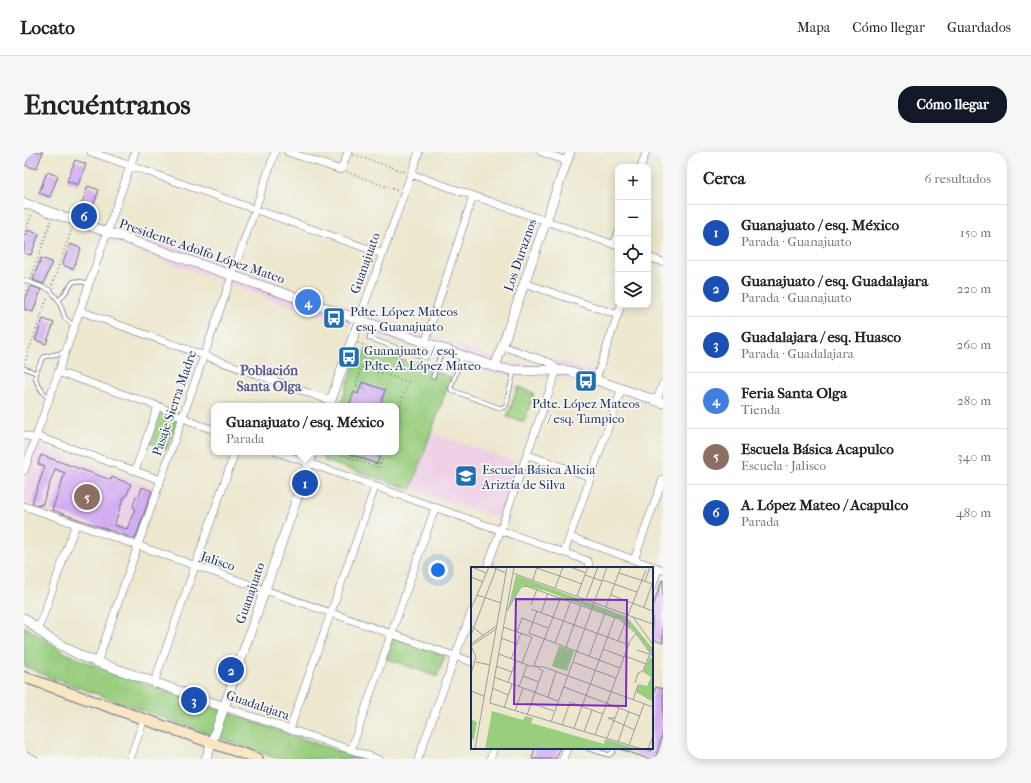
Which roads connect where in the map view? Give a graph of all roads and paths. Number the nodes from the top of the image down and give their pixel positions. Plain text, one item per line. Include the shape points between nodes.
1 (91, 152) edge
2 (136, 152) edge
3 (275, 152) edge
4 (288, 152) edge
5 (347, 152) edge
6 (419, 152) edge
7 (541, 152) edge
8 (570, 152) edge
9 (646, 152) edge
10 (567, 161) junction
11 (642, 164) edge
12 (131, 166) junction
13 (341, 170) junction
14 (411, 174) junction
15 (404, 193) junction
16 (473, 196) junction
17 (24, 203) edge
18 (34, 206) junction
19 (255, 209) junction
20 (54, 213) junction
21 (546, 221) junction
22 (107, 232) junction
23 (24, 235) edge
24 (615, 246) edge
25 (383, 254) junction
26 (651, 258) edge
27 (663, 262) edge
28 (232, 276) junction
29 (24, 280) edge
30 (30, 282) junction
31 (90, 283) junction
32 (524, 283) junction
33 (24, 299) edge
34 (59, 301) junction
35 (620, 308) edge
36 (80, 311) junction
37 (618, 315) junction
38 (359, 320) junction
39 (374, 325) junction
40 (74, 326) junction
41 (357, 343) dead end
42 (428, 344) junction
43 (502, 346) junction
44 (443, 349) junction
45 (65, 352) junction
46 (204, 355) junction
47 (463, 356) junction
48 (495, 367) junction
49 (24, 368) edge
50 (436, 369) junction
51 (514, 370) junction
52 (555, 370) junction
53 (58, 372) junction
54 (36, 373) junction
55 (433, 377) dead end
56 (596, 379) junction
57 (663, 383) edge
58 (622, 388) junction
59 (365, 394) dead end
60 (49, 399) junction
61 (660, 401) edge
62 (327, 403) edge
63 (330, 403) edge
64 (158, 406) junction
65 (399, 409) edge
66 (182, 417) junction
67 (211, 429) edge
68 (24, 435) edge
69 (36, 438) junction
70 (234, 455) edge
71 (285, 455) edge
72 (312, 455) edge
73 (342, 455) edge
74 (383, 455) edge
75 (528, 455) junction
76 (309, 464) junction
77 (24, 471) edge
78 (135, 471) junction
79 (591, 477) junction
80 (663, 479) edge
81 (161, 480) junction
82 (375, 487) junction
83 (660, 499) edge
84 (24, 506) edge
85 (435, 508) junction
86 (76, 524) junction
87 (500, 530) junction
88 (570, 537) junction
89 (138, 545) junction
90 (564, 553) junction
91 (634, 560) junction
92 (196, 565) junction
93 (588, 565) edge
94 (487, 567) edge
95 (661, 569) edge
96 (653, 585) edge
97 (265, 590) junction
98 (331, 613) junction
99 (471, 613) edge
100 (24, 618) edge
101 (38, 630) junction
102 (391, 634) junction
103 (456, 656) junction
104 (471, 662) edge
105 (97, 663) junction
106 (24, 677) edge
107 (154, 683) junction
108 (224, 707) junction
109 (144, 720) junction
110 (290, 729) junction
111 (212, 743) junction
112 (494, 749) edge
113 (567, 749) edge
114 (589, 749) edge
115 (614, 749) edge
116 (350, 750) junction
117 (24, 755) edge
118 (34, 759) edge
119 (130, 759) edge
120 (206, 759) edge
121 (258, 759) edge
122 (378, 759) edge
123 (418, 759) edge
124 (490, 759) edge
125 (564, 759) edge

1 - 12 street
2 - 12 street
3 - 19 street, Pasaje Sierra Madre
4 - 13 street
5 - 13 street
5 - 14 path
6 - 14 street, Guanajuato
7 - 10 street
8 - 10 street, Los Duraznos
9 - 11 street
10 - 21 street, Los Duraznos
12 - 19 street
12 - 22 street
13 - 15 path
14 - 15 street, Guanajuato
14 - 16 street
15 - 25 street, Guanajuato
16 - 21 street
16 - 42 street
17 - 18 street, Presidente Adolfo López Mateo
18 - 20 street, Presidente Adolfo López Mateo
18 - 23 path
19 - 25 street
19 - 28 street, Pasaje Sierra Madre
20 - 22 street, Presidente Adolfo López Mateo
20 - 30 path
21 - 24 street
21 - 32 street, Los Duraznos
22 - 28 street, Presidente Adolfo López Mateo
22 - 31 street
25 - 38 street, Guanajuato
26 - 27 street
28 - 38 street, Presidente Adolfo López Mateo
28 - 46 street, Pasaje Sierra Madre
29 - 30 lane
30 - 33 path
30 - 34 lane via 50,290
31 - 34 lane via 73,282
31 - 36 street
32 - 37 street
32 - 43 street, Los Duraznos
34 - 40 lane via 65,318
35 - 37 street
36 - 40 street
36 - 46 street
37 - 56 street
38 - 39 street, Presidente Adolfo López Mateo
38 - 63 street, Guanajuato
39 - 42 street, Presidente Adolfo López Mateo
39 - 42 lane via 369,338 426,358
40 - 45 street
41 - 50 path
42 - 44 street, Presidente Adolfo López Mateo
43 - 48 street, Los Duraznos
43 - 52 street, Presidente Adolfo López Mateo via 551,363
44 - 47 street, Presidente Adolfo López Mateo
44 - 50 lane
45 - 53 street
45 - 54 lane via 44,357
46 - 62 street
46 - 66 street, Pasaje Sierra Madre
47 - 48 street, Presidente Adolfo López Mateo
47 - 51 lane via 451,390 500,408 506,405
48 - 51 street, Presidente Adolfo López Mateo
49 - 54 lane
50 - 55 lane
51 - 52 street, Presidente Adolfo López Mateo
52 - 56 street, Presidente Adolfo López Mateo via 570,371
52 - 75 street
53 - 60 street
53 - 64 street
54 - 60 lane via 37,386
56 - 58 street, Presidente Adolfo López Mateo
57 - 61 street
58 - 61 street, Presidente Adolfo López Mateo
58 - 79 street
59 - 65 path via 367,389 356,385 361,368 364,367 408,382
60 - 69 street
64 - 66 street
64 - 78 street
66 - 67 street
66 - 81 street, Pasaje Sierra Madre
68 - 69 street
69 - 77 street
69 - 78 street
70 - 92 street
71 - 76 street
72 - 76 street, Guanajuato
73 - 74 path via 379,468
75 - 79 street
75 - 87 street
76 - 82 street
76 - 97 street, Guanajuato
78 - 81 street
79 - 88 street
80 - 83 street
81 - 89 street, Pasaje Sierra Madre
82 - 85 street
82 - 98 street
83 - 91 street
84 - 86 street, Jalisco
85 - 87 street
85 - 102 street
86 - 89 street, Jalisco
86 - 101 street
87 - 90 street
87 - 94 street
88 - 90 street
88 - 91 street
89 - 92 street, Jalisco
89 - 105 street, Pasaje Sierra Madre
90 - 93 street
91 - 95 street
92 - 97 street, Jalisco
92 - 107 street
95 - 96 street
97 - 98 street, Jalisco
97 - 108 street, Guanajuato
98 - 102 street, Jalisco
98 - 110 street
99 - 103 street
100 - 101 street, Guadalajara
101 - 105 street, Guadalajara via 68,650
102 - 103 street, Jalisco
102 - 116 street
103 - 104 street, Jalisco
103 - 123 street
105 - 107 street, Guadalajara
106 - 109 main road
107 - 108 street, Guadalajara
108 - 110 street, Guadalajara
108 - 111 street, Guanajuato
109 - 111 main road
109 - 119 street
110 - 116 street, Guadalajara
111 - 120 street, Guanajuato
111 - 121 main road
112 - 124 street
113 - 125 street
114 - 115 lane via 609,755
116 - 122 street, Guadalajara
117 - 118 street

